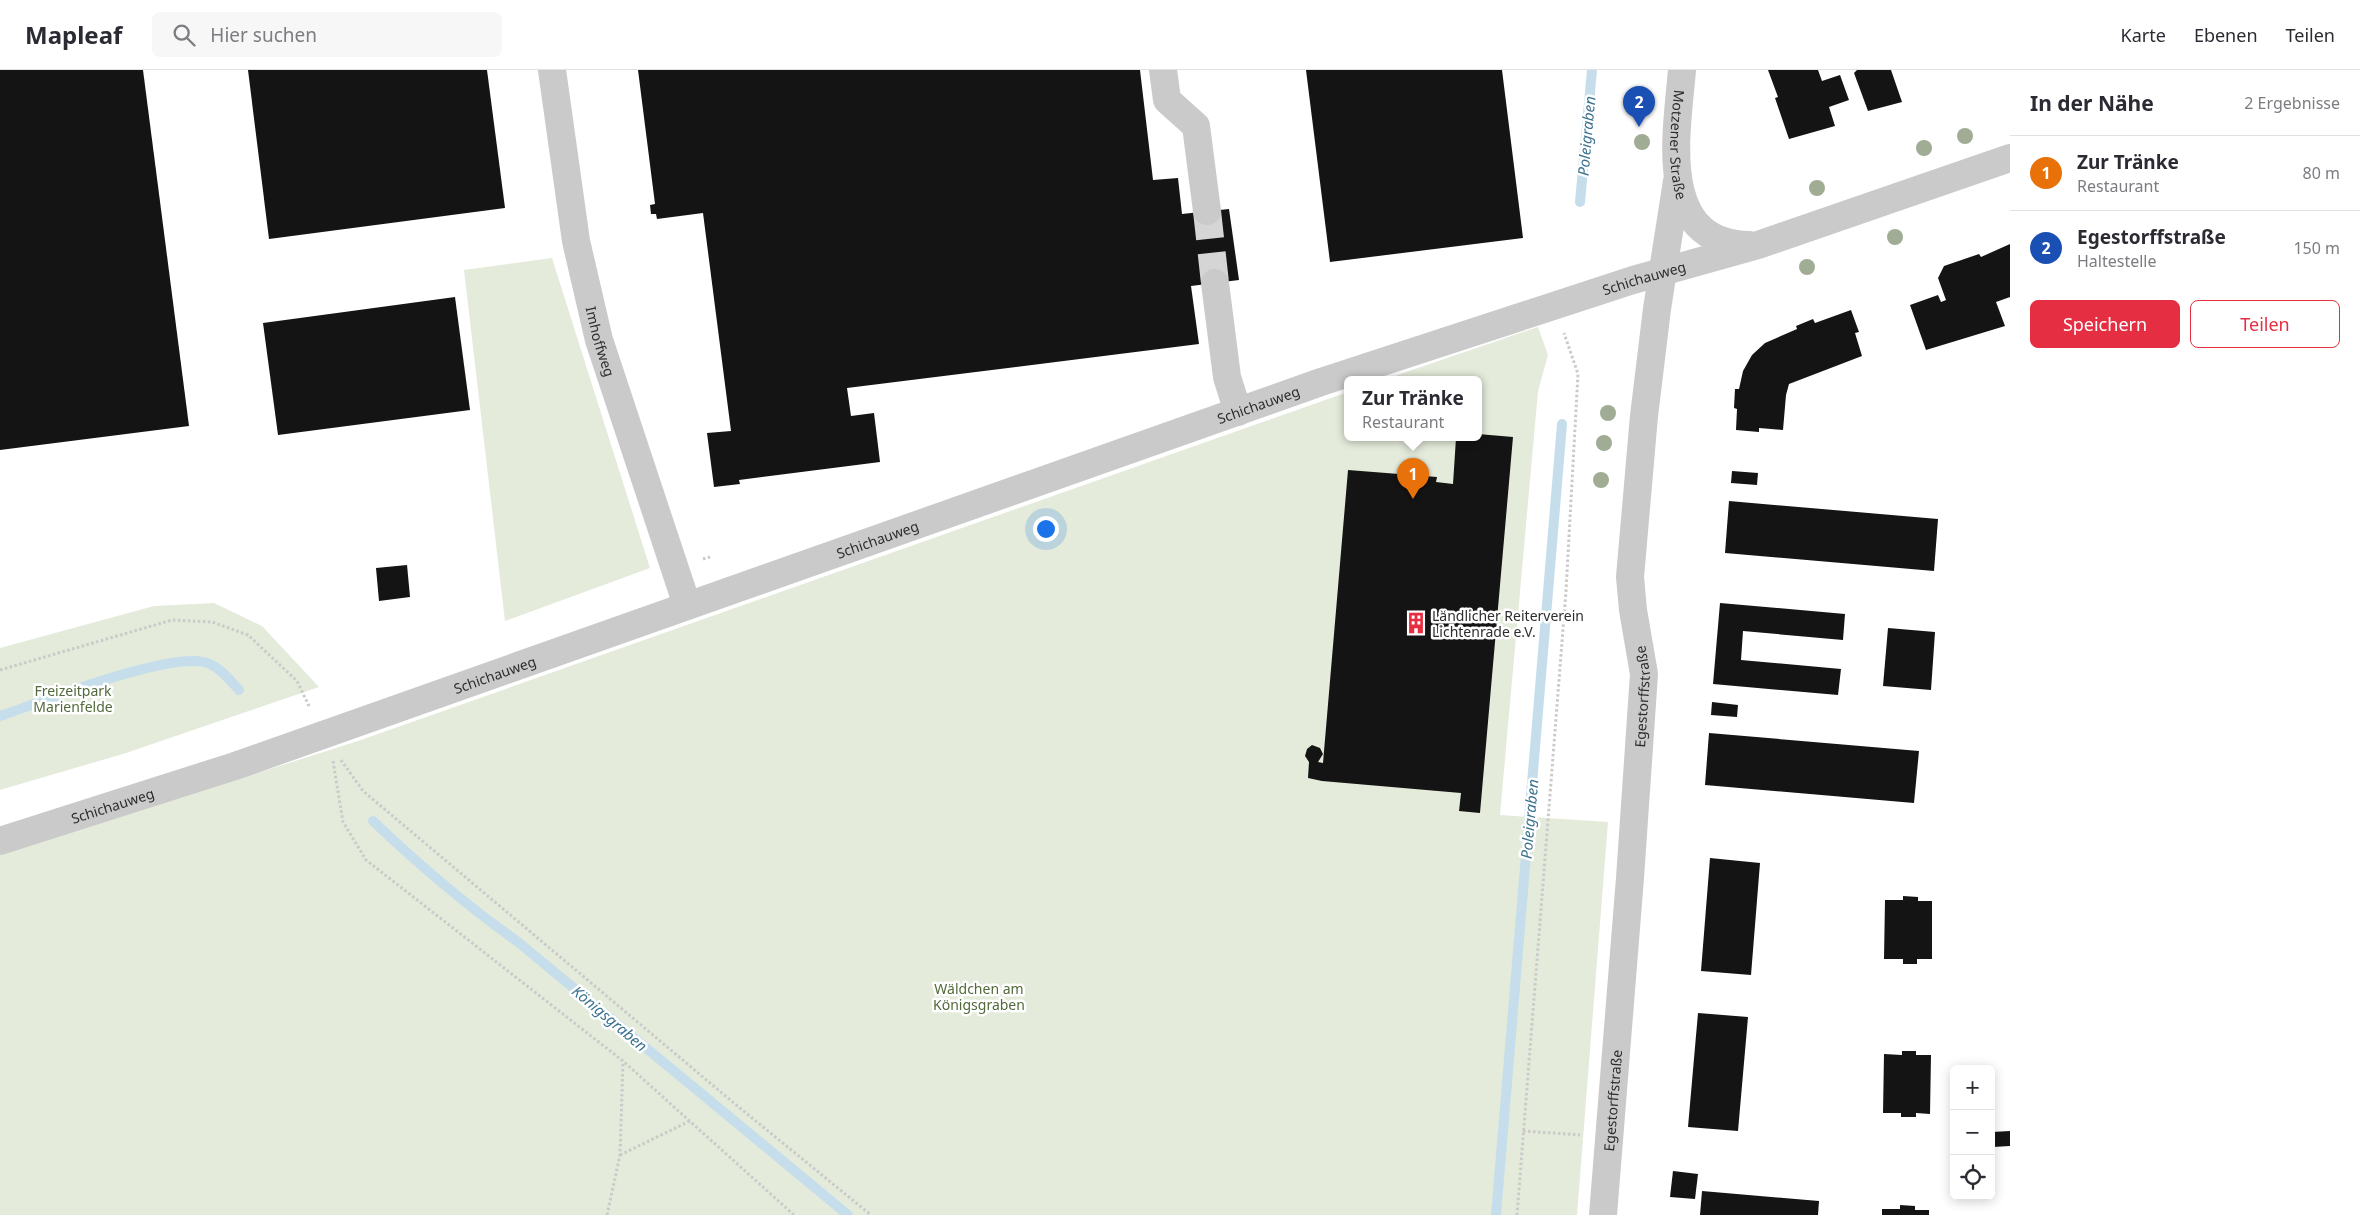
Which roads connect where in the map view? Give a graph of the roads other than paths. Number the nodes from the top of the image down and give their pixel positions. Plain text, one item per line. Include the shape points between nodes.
1 (552, 70) edge
2 (1163, 70) edge
3 (1682, 70) edge
4 (2010, 158) edge
5 (1677, 181) junction
6 (1206, 211) tunnel mouth
7 (1691, 216) joint
8 (1758, 245) junction
9 (1663, 272) junction
10 (1215, 283) tunnel mouth
11 (1344, 376) edge
12 (1344, 376) edge
13 (1238, 412) junction
14 (687, 605) junction
15 (0, 841) edge
16 (1603, 1215) edge

1 - 14 street, Imhoffweg via 576,241 598,340
2 - 6 street via 1167,100 1196,126
3 - 5 street, Motzener Straße via 1675,151
4 - 8 street, Schichauweg
5 - 7 street, Motzener Straße
5 - 9 street, Egestorffstraße
7 - 8 street, Schichauweg via 1702,230 1718,240 1736,245
8 - 9 street, Schichauweg
9 - 11 street, Schichauweg
9 - 16 street, Egestorffstraße via 1644,416 1630,577 1644,674
10 - 13 street via 1227,377
12 - 13 street, Schichauweg
13 - 14 street, Schichauweg
14 - 15 street, Schichauweg via 235,766

